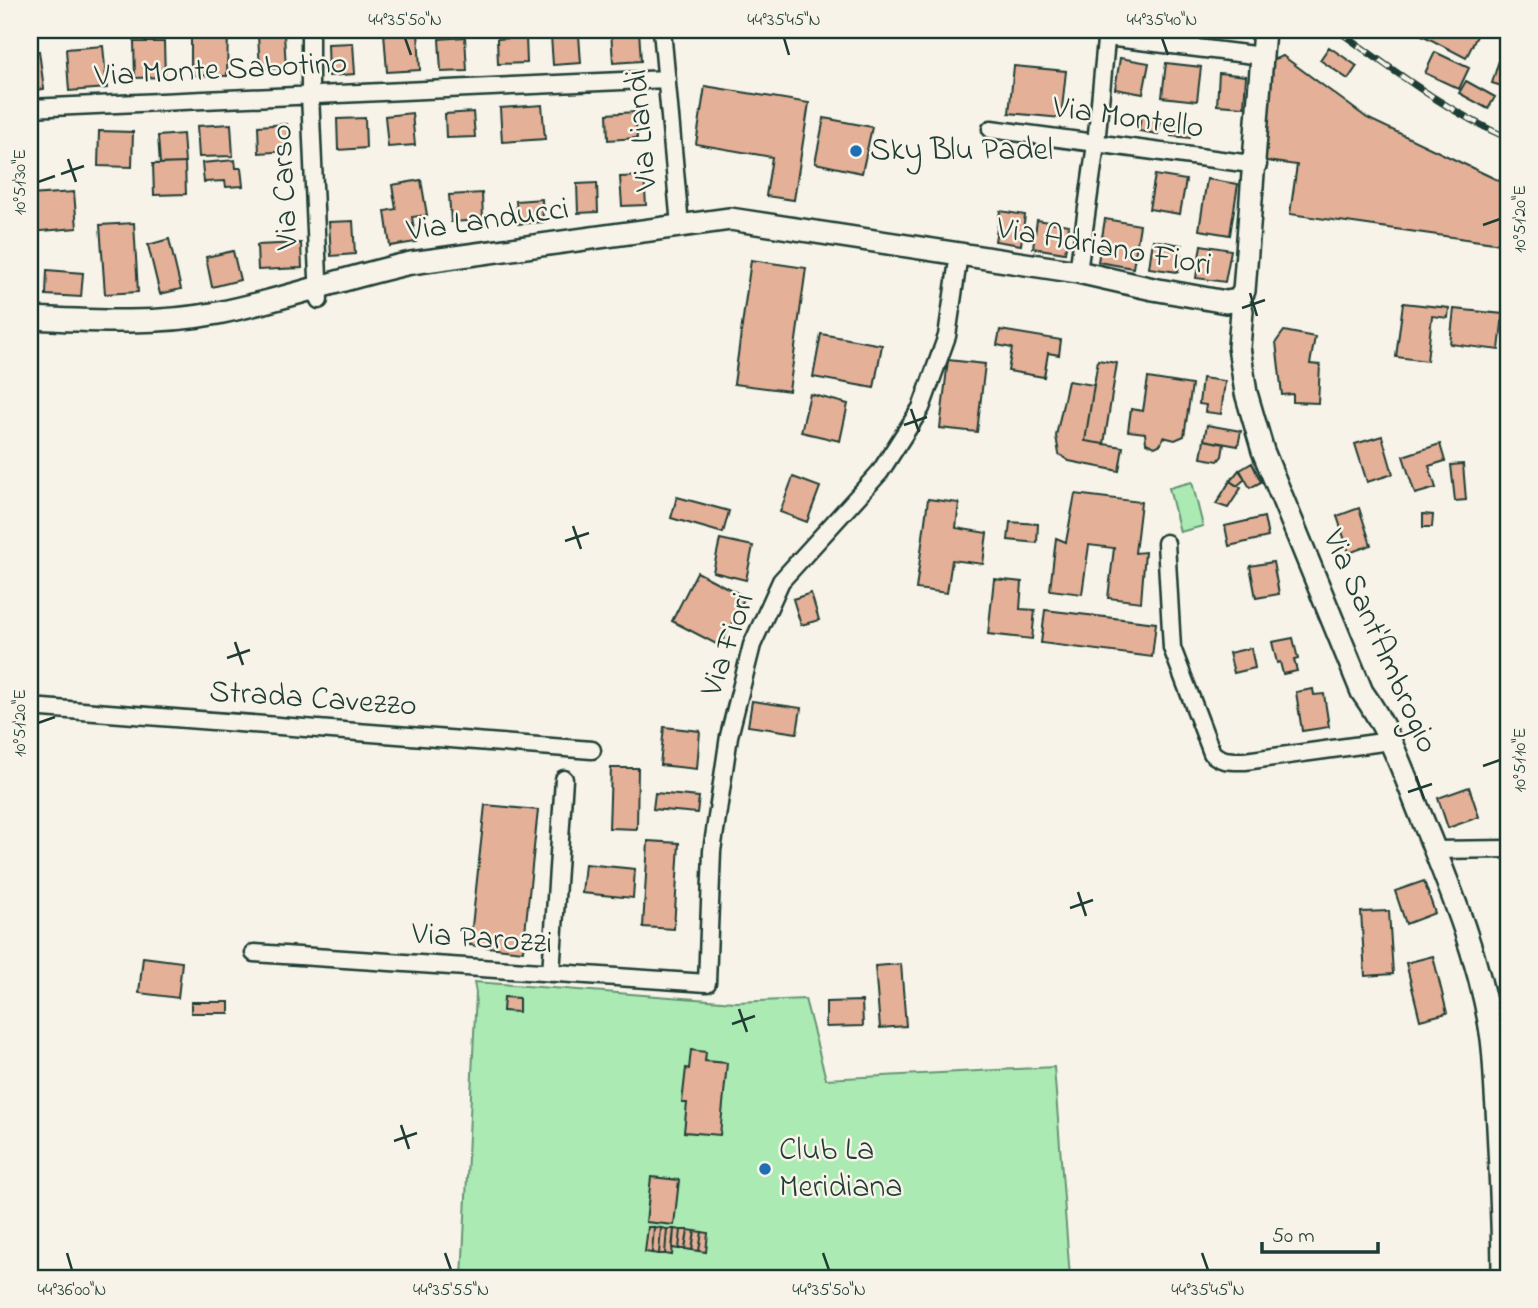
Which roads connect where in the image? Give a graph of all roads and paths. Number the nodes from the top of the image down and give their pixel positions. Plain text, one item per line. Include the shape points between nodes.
1 (310, 30) edge
2 (662, 30) edge
3 (1264, 30) edge
4 (1107, 33) edge
5 (1262, 56) junction
6 (667, 79) junction
7 (310, 94) junction
8 (30, 108) edge
9 (991, 129) dead end
10 (1096, 144) junction
11 (1256, 164) junction
12 (680, 225) junction
13 (959, 254) junction
14 (1078, 272) junction
15 (318, 293) junction
16 (1238, 300) junction
17 (30, 318) edge
18 (1166, 543) dead end
19 (30, 707) edge
20 (1390, 741) junction
21 (592, 750) dead end
22 (564, 779) dead end
23 (1508, 849) edge
24 (1434, 850) junction
25 (254, 953) dead end
26 (551, 973) junction
27 (707, 983) joint
28 (1503, 1278) edge

1 - 7 street, Via Carso
2 - 6 street, Via Liandi
3 - 5 street, Via Sant'Ambrogio
4 - 5 street
4 - 10 street
5 - 11 street, Via Sant'Ambrogio
6 - 7 street, Via Monte Sabotino
6 - 12 street, Via Liandi
7 - 8 street, Via Monte Sabotino
7 - 15 street, Via Carso
9 - 10 street, Via Montello
10 - 11 street, Via Montello
10 - 14 street
11 - 16 street, Via Sant'Ambrogio via 1244,291
12 - 13 street, Via Landucci via 730,219
12 - 15 street, Via Landucci via 411,263
13 - 14 street, Via Adriano Fiori
13 - 27 street, Via Fiori via 947,335 921,408 880,471 781,581 752,645 729,736 712,850
14 - 16 street, Via Adriano Fiori via 1226,302
15 - 17 street, Via Landucci via 191,317 126,322
16 - 20 street, Via Sant'Ambrogio via 1246,393 1263,452 1362,692
18 - 20 street via 1172,648 1217,758 1245,761
19 - 21 street, Strada Cavezzo
20 - 24 street, Via Sant'Ambrogio
22 - 26 street
23 - 24 street
24 - 28 street, Via Sant'Ambrogio via 1470,948 1492,1039
25 - 26 street, Via Parozzi
26 - 27 street, Via Parozzi

